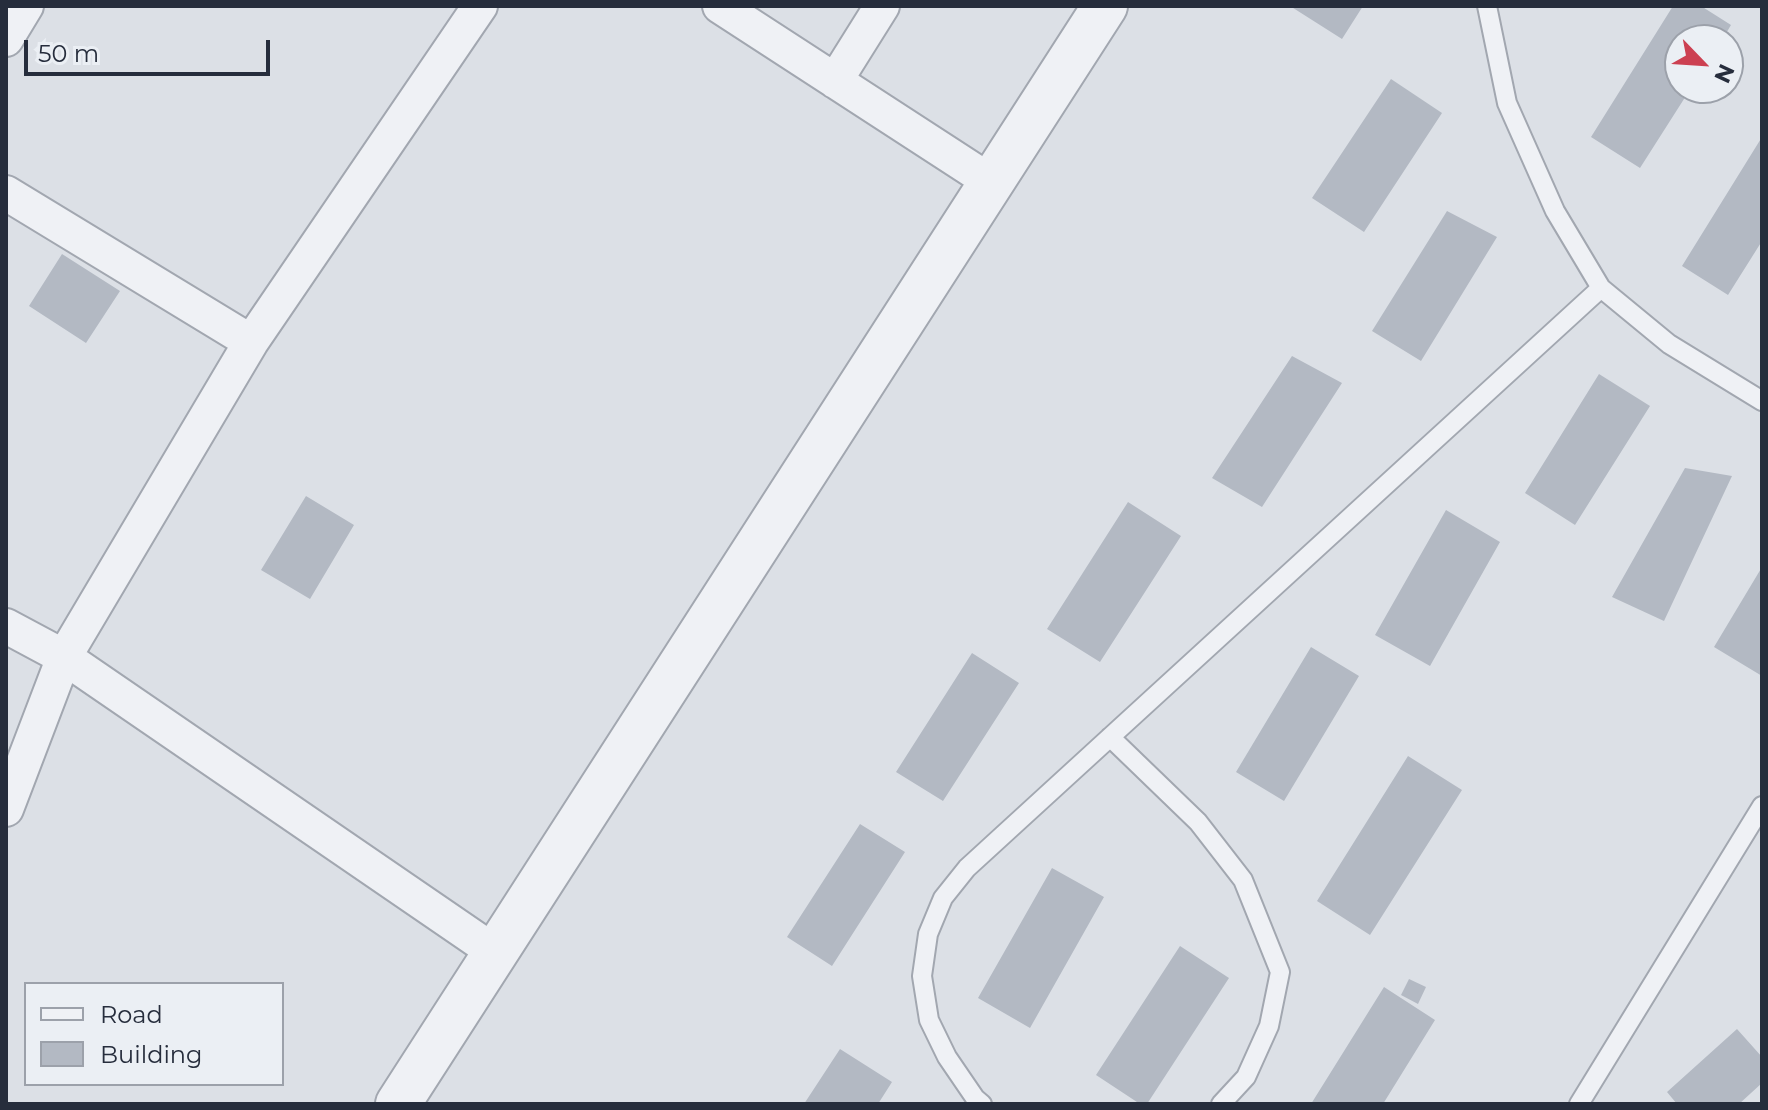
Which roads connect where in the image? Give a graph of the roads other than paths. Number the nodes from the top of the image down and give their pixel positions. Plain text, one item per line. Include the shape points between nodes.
1 (26, 6) edge
2 (480, 6) edge
3 (720, 6) edge
4 (882, 6) edge
5 (1105, 6) edge
6 (1487, 6) edge
7 (6, 39) edge
8 (835, 81) junction
9 (991, 182) junction
10 (6, 193) edge
11 (1601, 288) junction
12 (251, 342) junction
13 (1762, 401) edge
14 (6, 626) edge
15 (64, 657) junction
16 (1110, 737) junction
17 (1762, 806) edge
18 (6, 809) edge
19 (496, 953) junction
20 (398, 1104) edge
21 (982, 1104) edge
22 (1221, 1104) edge
23 (1579, 1104) edge

1 - 7 street
2 - 12 street
3 - 8 street
4 - 8 street
5 - 9 street
6 - 11 lane via 1507,103 1555,211
8 - 9 street
9 - 19 street
10 - 12 street
11 - 13 lane via 1669,344
11 - 16 lane
12 - 15 street
14 - 15 street
15 - 18 street
15 - 19 street
16 - 21 lane via 967,868 943,898 928,934 922,976 929,1020 947,1057
16 - 22 lane via 1198,822 1243,880 1280,972 1269,1026 1246,1077
17 - 23 lane
19 - 20 street

